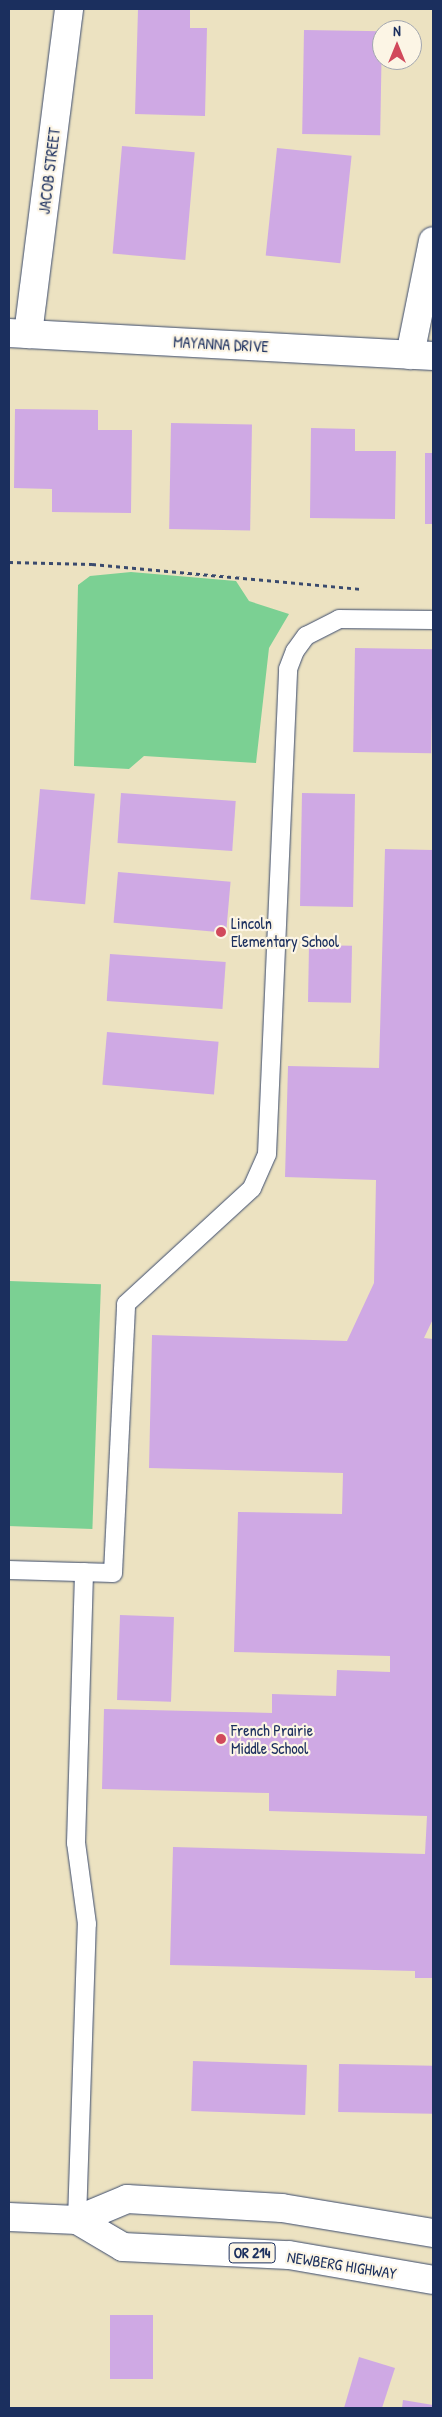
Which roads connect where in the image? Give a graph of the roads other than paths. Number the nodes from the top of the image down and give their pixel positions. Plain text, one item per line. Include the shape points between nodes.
1 (69, 9) edge
2 (433, 241) edge
3 (19, 333) edge
4 (422, 356) edge
5 (433, 620) edge
6 (9, 1570) edge
7 (84, 1572) junction
8 (9, 2217) edge
9 (77, 2220) junction
10 (433, 2233) edge
11 (433, 2280) edge

1 - 3 street, JACOB STREET
2 - 4 street
3 - 4 street, MAYANNA DRIVE
5 - 7 lane via 339,619 306,636 288,669 267,1154 252,1188 126,1304 114,1573
6 - 7 lane
7 - 9 lane via 76,1843 87,1924
8 - 9 street, NEWBERG HIGHWAY / OR 214
9 - 10 street, NEWBERG HIGHWAY / OR 214 via 127,2199 282,2208
9 - 11 street, NEWBERG HIGHWAY / OR 214 via 123,2247 306,2257

